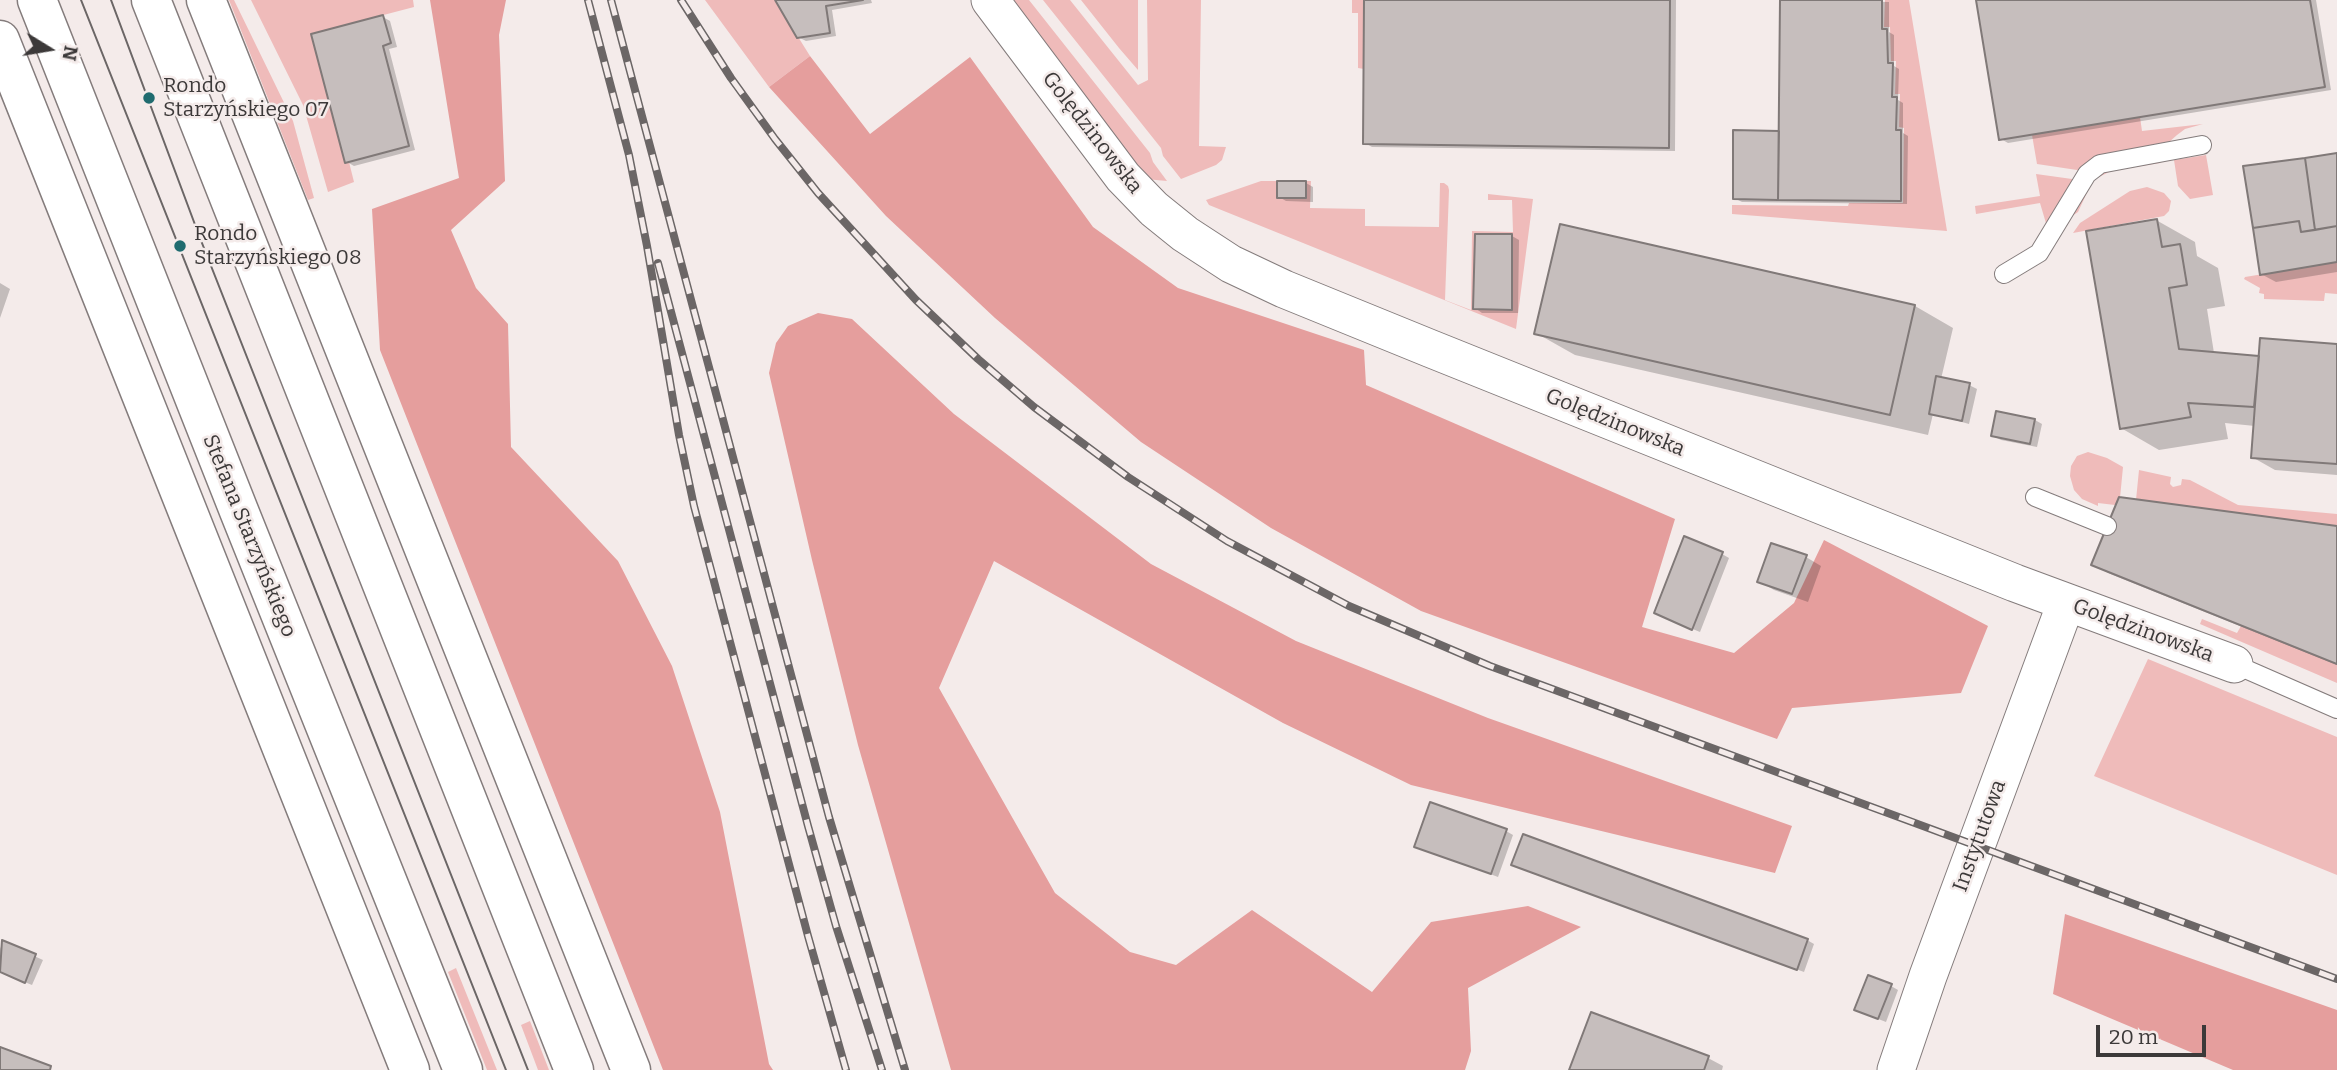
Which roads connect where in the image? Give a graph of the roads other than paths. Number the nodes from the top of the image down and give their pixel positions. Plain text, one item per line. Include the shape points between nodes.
1 (37, 0) edge
2 (151, 0) edge
3 (206, 0) edge
4 (990, 0) edge
5 (0, 40) edge
6 (2202, 145) dead end
7 (2004, 274) dead end
8 (2035, 497) dead end
9 (2107, 526) dead end
10 (2066, 603) junction
11 (2234, 664) joint
12 (2337, 709) edge
13 (410, 1070) edge
14 (463, 1070) edge
15 (574, 1070) edge
16 (631, 1070) edge
17 (1896, 1070) edge

1 - 14 main road, Stefana Starzyńskiego
2 - 15 main road
3 - 16 main road
4 - 10 street, Golędzinowska via 1123,177 1185,234 1231,264
5 - 13 main road
6 - 7 lane via 2100,164 2087,174 2039,253
8 - 9 lane
10 - 11 street, Golędzinowska
10 - 17 street, Instytutowa
11 - 12 lane, Golędzinowska

